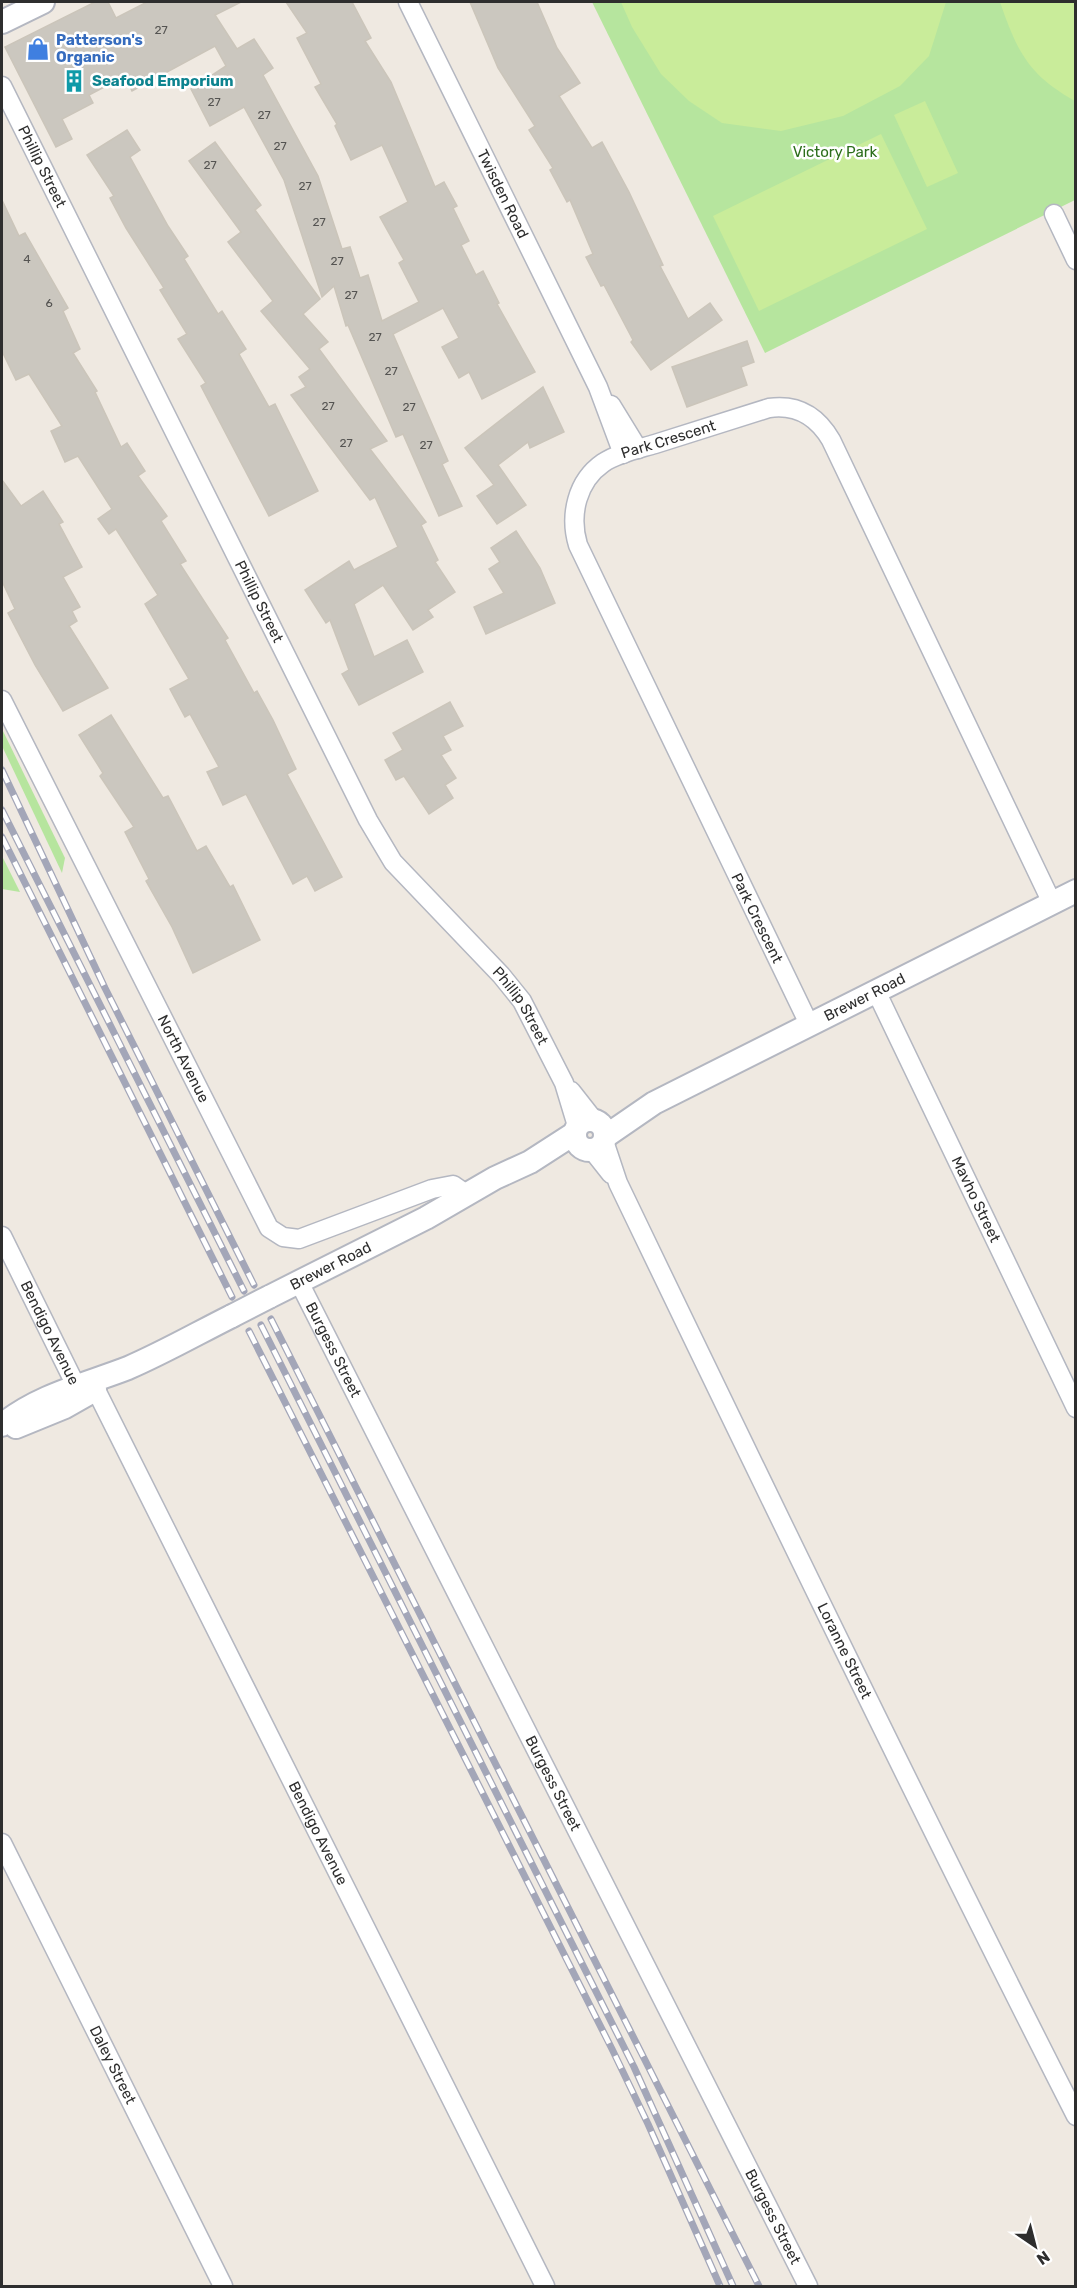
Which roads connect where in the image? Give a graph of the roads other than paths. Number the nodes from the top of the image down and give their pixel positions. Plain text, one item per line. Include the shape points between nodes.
1 (408, 2) edge
2 (2, 86) edge
3 (1053, 214) dead end
4 (1076, 260) edge
5 (631, 452) junction
6 (2, 700) edge
7 (1076, 891) edge
8 (1052, 903) junction
9 (876, 991) junction
10 (809, 1024) junction
11 (591, 1134) junction
12 (466, 1194) junction
13 (2, 1236) edge
14 (299, 1282) junction
15 (86, 1388) junction
16 (1076, 1407) edge
17 (2, 1425) edge
18 (2, 1431) edge
19 (2, 1842) edge
20 (1076, 2116) edge
21 (224, 2286) edge
22 (545, 2286) edge
23 (808, 2286) edge

1 - 5 street, Twisden Road
2 - 11 street, Phillip Street via 385,850 522,1001
3 - 4 street
5 - 8 street, Park Crescent via 779,407 795,408 824,429
5 - 10 street, Park Crescent via 603,463 585,482 573,510 578,545
6 - 12 street, North Avenue via 269,1228 283,1237 299,1239 432,1189 453,1185
7 - 8 street, Brewer Road
8 - 9 street, Brewer Road
9 - 10 street, Brewer Road
9 - 16 street, Mavho Street
10 - 11 street, Brewer Road
11 - 12 street, Brewer Road
11 - 20 street, Loranne Street via 876,1720
12 - 14 street, Brewer Road
13 - 15 street, Bendigo Avenue
14 - 15 street, Brewer Road, bridge
14 - 23 street, Burgess Street
15 - 17 street, Brewer Road via 33,1405
15 - 18 street, Brewer Road via 48,1415
15 - 22 street, Bendigo Avenue
19 - 21 street, Daley Street

